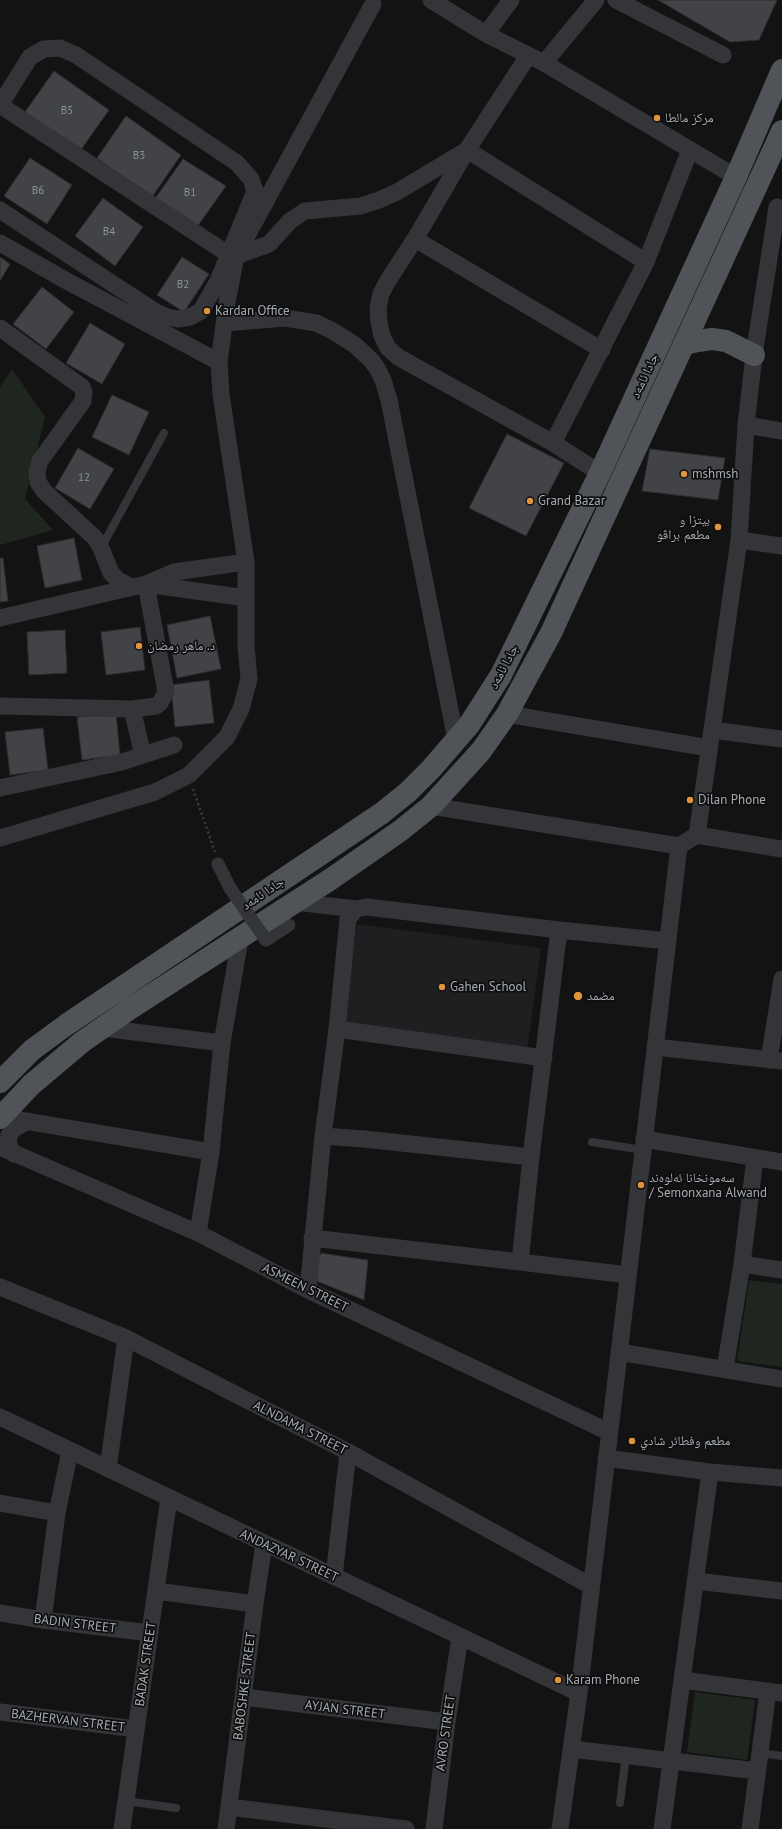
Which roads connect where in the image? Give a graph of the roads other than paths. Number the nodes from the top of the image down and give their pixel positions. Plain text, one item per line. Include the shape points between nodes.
1 (431, 0) edge
2 (512, 0) edge
3 (596, 0) edge
4 (616, 0) edge
5 (373, 4) dead end
6 (486, 34) junction
7 (723, 55) dead end
8 (528, 56) junction
9 (544, 62) junction
10 (782, 70) edge
11 (0, 105) edge
12 (782, 131) edge
13 (467, 150) junction
14 (690, 150) junction
15 (776, 157) edge
16 (736, 177) junction
17 (750, 203) junction
18 (780, 207) edge
19 (0, 210) edge
20 (415, 239) junction
21 (0, 244) edge
22 (232, 255) junction
23 (646, 262) junction
24 (224, 323) junction
25 (0, 328) edge
26 (684, 344) junction
27 (602, 350) junction
28 (754, 355) junction
29 (219, 362) junction
30 (746, 425) junction
31 (782, 431) edge
32 (164, 433) dead end
33 (553, 443) junction
34 (600, 473) junction
35 (739, 540) junction
36 (782, 546) edge
37 (101, 548) junction
38 (246, 562) junction
39 (139, 585) junction
40 (246, 598) junction
41 (0, 618) edge
42 (0, 706) edge
43 (132, 709) junction
44 (507, 714) junction
45 (712, 730) junction
46 (782, 739) edge
47 (456, 740) junction
48 (174, 745) dead end
49 (709, 748) junction
50 (143, 755) junction
51 (0, 788) edge
52 (431, 806) junction
53 (697, 835) junction
54 (0, 838) edge
55 (679, 846) junction
56 (782, 849) edge
57 (218, 864) road end
58 (295, 902) junction
59 (356, 909) junction
60 (289, 925) dead end
61 (559, 930) junction
62 (240, 939) junction
63 (668, 941) junction
64 (782, 979) edge
65 (102, 1028) junction
66 (337, 1029) junction
67 (222, 1043) junction
68 (655, 1047) junction
69 (544, 1058) junction
70 (775, 1061) edge
71 (0, 1082) edge
72 (0, 1118) edge
73 (28, 1121) junction
74 (323, 1136) junction
75 (592, 1142) dead end
76 (644, 1145) junction
77 (7, 1150) edge
78 (211, 1152) junction
79 (531, 1157) junction
80 (756, 1158) junction
81 (782, 1162) edge
82 (198, 1233) junction
83 (312, 1238) junction
84 (520, 1262) junction
85 (742, 1264) junction
86 (782, 1270) edge
87 (628, 1275) junction
88 (0, 1287) edge
89 (308, 1290) junction
90 (126, 1338) junction
91 (619, 1352) junction
92 (725, 1369) junction
93 (782, 1379) edge
94 (0, 1417) edge
95 (609, 1432) junction
96 (70, 1451) junction
97 (348, 1452) junction
98 (606, 1458) junction
99 (108, 1469) junction
100 (710, 1472) junction
101 (782, 1478) edge
102 (169, 1498) junction
103 (0, 1502) edge
104 (58, 1513) junction
105 (264, 1544) junction
106 (334, 1577) junction
107 (696, 1581) junction
108 (591, 1586) junction
109 (156, 1591) junction
110 (782, 1592) edge
111 (255, 1604) junction
112 (0, 1613) edge
113 (43, 1620) junction
114 (150, 1633) junction
115 (460, 1637) junction
116 (682, 1680) junction
117 (775, 1692) edge
118 (579, 1693) junction
119 (244, 1697) junction
120 (0, 1712) edge
121 (447, 1722) junction
122 (136, 1729) junction
123 (572, 1749) junction
124 (760, 1753) junction
125 (626, 1755) junction
126 (782, 1756) edge
127 (671, 1760) junction
128 (757, 1771) junction
129 (126, 1801) junction
130 (620, 1803) dead end
131 (229, 1807) junction
132 (176, 1808) dead end
133 (122, 1829) edge
134 (226, 1829) edge
135 (406, 1829) edge
136 (434, 1829) edge
137 (560, 1829) edge
138 (662, 1829) edge
139 (750, 1829) edge

1 - 6 street
2 - 6 street
3 - 9 street
4 - 7 street
5 - 22 street
6 - 8 street
8 - 9 street
8 - 13 street
9 - 14 street
10 - 16 main road, جادا ئامەد
11 - 22 street
11 - 22 street via 25,64 36,52 60,48 76,55 237,163 251,179 255,192
12 - 15 main road, جادا ئامەد
13 - 20 street
13 - 22 street via 380,200 361,206 305,211 290,221 269,244
13 - 23 street
14 - 16 street
14 - 23 street
15 - 17 main road, جادا ئامەد
16 - 34 main road, جادا ئامەد
17 - 18 street
17 - 26 main road, جادا ئامەد
18 - 28 street
19 - 22 street via 167,317 190,317 201,311
20 - 27 street
20 - 33 street via 381,294 379,322 388,348 398,357
21 - 29 street
22 - 24 street
23 - 27 street
24 - 29 street
24 - 47 street via 285,318 316,323 355,345 378,370 389,400
25 - 37 street via 82,387 83,401 40,461 38,482 44,491 91,533
26 - 28 main road via 698,340 726,342
26 - 44 main road, جادا ئامەد via 551,633
27 - 33 street
28 - 30 street
29 - 38 street via 224,426
30 - 31 street
30 - 35 street
32 - 37 lane
33 - 34 street
34 - 47 main road, جادا ئامەد via 501,675 483,705
35 - 36 street
35 - 45 street
37 - 39 street via 111,573 118,580
38 - 39 street via 174,572
38 - 40 street
39 - 40 street
39 - 41 street
39 - 43 street via 166,692 156,706
40 - 54 street via 249,679 241,709 228,737 189,775 154,792
42 - 43 street
43 - 50 street
44 - 49 street
44 - 52 main road, جادا ئامەد via 480,751
45 - 46 street
45 - 49 street
47 - 71 main road, جادا ئامەد via 408,792 382,813 66,1025 32,1050
48 - 50 street
49 - 53 street
50 - 51 street via 122,762
52 - 55 street
52 - 58 main road, جادا ئامەد via 377,848
53 - 55 street
53 - 56 street
55 - 63 street
57 - 60 street, bridge via 230,888 266,940
58 - 59 street
58 - 62 main road, جادا ئامەد
59 - 61 street via 367,907
59 - 66 street via 348,919
61 - 63 street
61 - 69 street
62 - 65 main road, جادا ئامەد
62 - 67 street
63 - 68 street
64 - 70 street
65 - 67 street
65 - 72 main road, جادا ئامەد via 47,1070
66 - 69 street
66 - 74 street
67 - 78 street
68 - 70 street
68 - 76 street
69 - 79 street
72 - 73 street
73 - 77 street via 15,1128 9,1135
73 - 78 street
74 - 79 street
74 - 83 street
75 - 76 lane
76 - 80 street
76 - 87 street
77 - 82 street, ASMEEN STREET
78 - 82 street
79 - 84 street
80 - 81 street
80 - 85 street
82 - 89 street, ASMEEN STREET
83 - 84 street
83 - 89 street
84 - 87 street
85 - 86 street
85 - 92 street
87 - 91 street
88 - 90 street, ALNDAMA STREET
89 - 95 street, ASMEEN STREET
90 - 97 street, ALNDAMA STREET
90 - 99 street
91 - 92 street
91 - 95 street
92 - 93 street
94 - 96 street, ANDAZYAR STREET
95 - 98 street
96 - 99 street, ANDAZYAR STREET
96 - 104 street
97 - 106 street
97 - 108 street, ALNDAMA STREET
98 - 100 street
98 - 108 street
99 - 102 street, ANDAZYAR STREET
100 - 101 street
100 - 107 street
102 - 105 street, ANDAZYAR STREET
102 - 109 street, BADAK STREET
103 - 104 street
104 - 113 street
105 - 106 street, ANDAZYAR STREET
105 - 111 street, BABOSHKE STREET
106 - 115 street, ANDAZYAR STREET
107 - 110 street
107 - 116 street
108 - 118 street
109 - 111 street
109 - 114 street, BADAK STREET
111 - 119 street, BABOSHKE STREET
112 - 113 street, BADIN STREET
113 - 114 street, BADIN STREET
114 - 122 street, BADAK STREET
115 - 118 street, ANDAZYAR STREET
115 - 121 street, AVRO STREET
116 - 117 street
116 - 127 street
117 - 124 street
118 - 123 street
119 - 121 street, AYJAN STREET
119 - 131 street, BABOSHKE STREET
120 - 122 street, BAZHERVAN STREET
121 - 136 street, AVRO STREET
122 - 129 street, BADAK STREET
123 - 125 street
123 - 137 street
124 - 126 lane
124 - 128 street
125 - 127 street
125 - 130 lane
127 - 128 street
127 - 138 street
128 - 139 street
129 - 132 lane
129 - 133 street, BADAK STREET
131 - 134 street, BABOSHKE STREET
131 - 135 street

